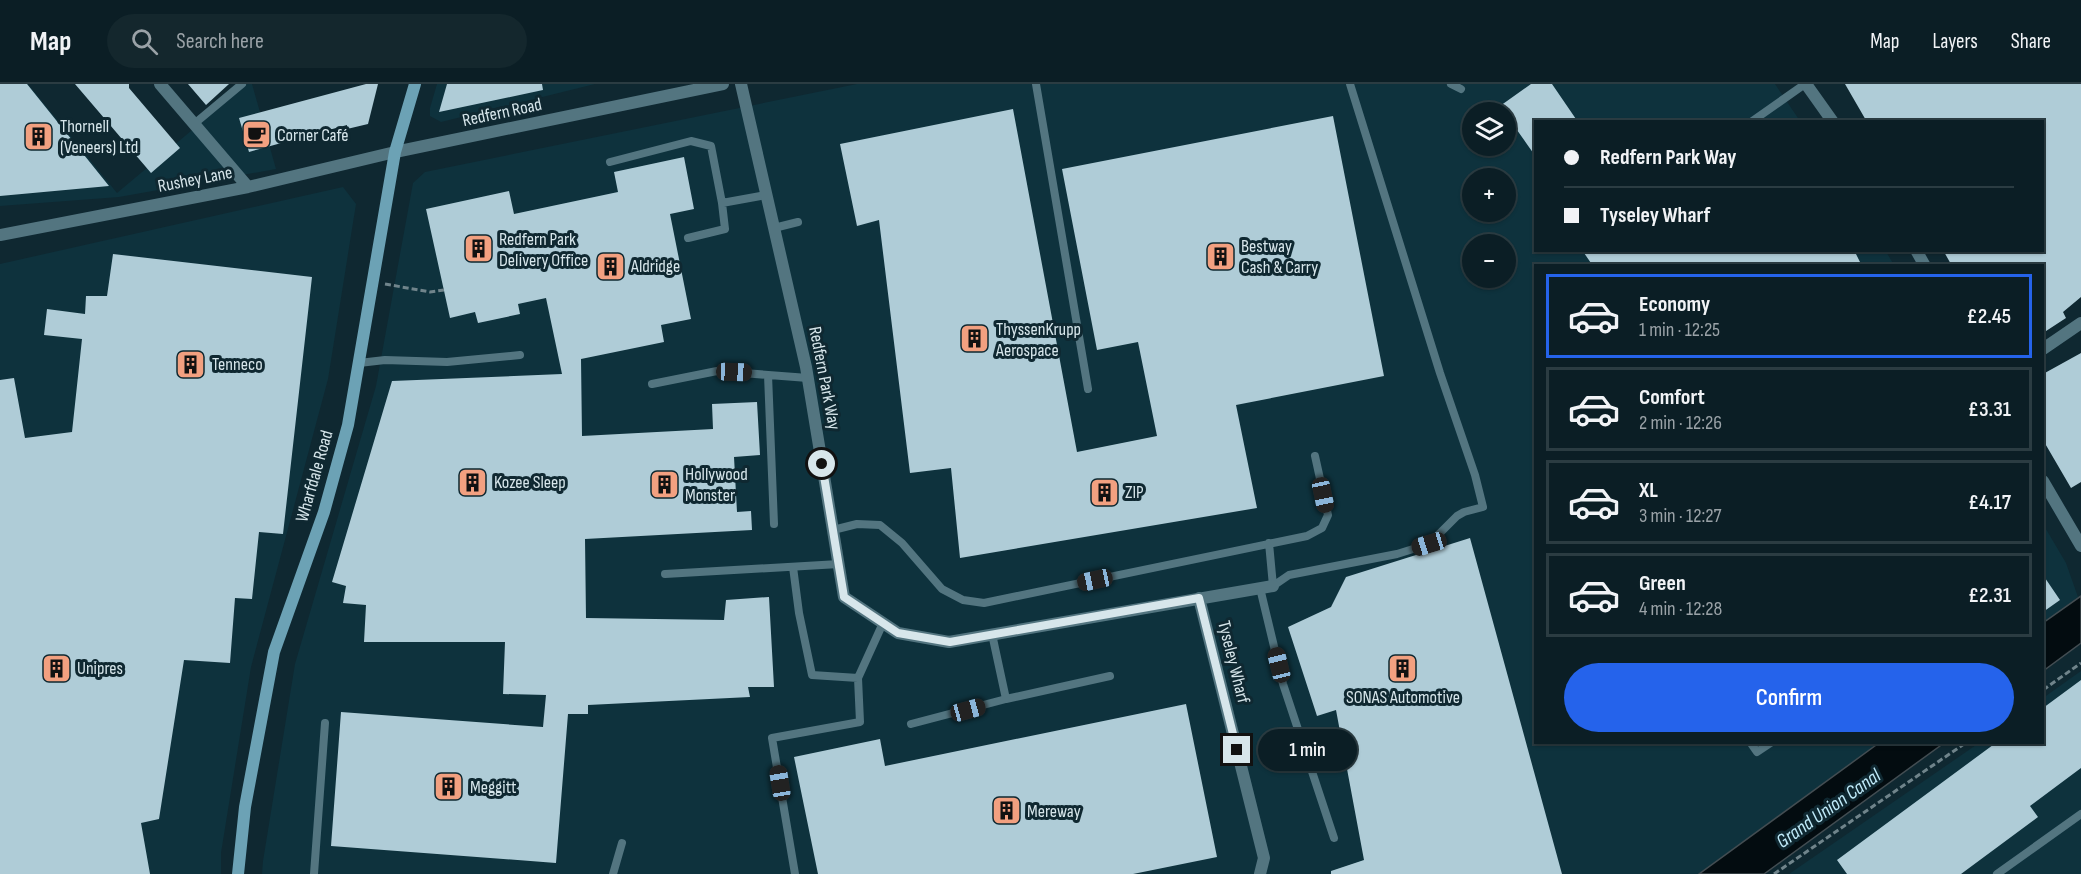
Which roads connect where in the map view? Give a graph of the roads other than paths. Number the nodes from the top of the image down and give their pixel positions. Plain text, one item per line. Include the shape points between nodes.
1 (160, 84) edge
2 (242, 84) edge
3 (415, 84) edge
4 (723, 84) edge
5 (741, 84) edge
6 (1036, 84) edge
7 (1350, 84) edge
8 (1451, 84) edge
9 (1805, 84) edge
10 (1461, 89) dead end
11 (1754, 120) edge
12 (1832, 120) edge
13 (194, 124) junction
14 (395, 152) junction
15 (610, 162) dead end
16 (248, 187) junction
17 (766, 195) junction
18 (722, 203) junction
19 (798, 222) dead end
20 (774, 228) junction
21 (0, 236) edge
22 (688, 238) dead end
23 (2081, 323) edge
24 (2044, 347) edge
25 (520, 355) dead end
26 (359, 363) junction
27 (768, 375) junction
28 (808, 378) junction
29 (652, 384) dead end
30 (1088, 389) dead end
31 (1315, 456) dead end
32 (2044, 483) edge
33 (774, 524) dead end
34 (833, 530) junction
35 (1269, 543) junction
36 (2081, 546) edge
37 (839, 564) junction
38 (793, 567) junction
39 (665, 574) dead end
40 (1273, 586) junction
41 (1260, 588) junction
42 (1199, 598) junction
43 (883, 623) junction
44 (992, 634) junction
45 (1110, 676) dead end
46 (858, 678) junction
47 (1006, 699) junction
48 (325, 723) dead end
49 (911, 724) dead end
50 (1751, 744) edge
51 (1769, 744) edge
52 (2081, 814) edge
53 (1334, 838) dead end
54 (622, 843) dead end
55 (238, 874) edge
56 (314, 874) edge
57 (613, 874) edge
58 (795, 874) edge
59 (1260, 874) edge
60 (1997, 874) edge

1 - 13 street
2 - 13 lane
3 - 14 main road, Wharfdale Road
4 - 14 street, Redfern Road
5 - 17 street, Redfern Park Way
6 - 30 lane
7 - 40 lane via 1483,507 1457,516 1429,544 1289,575
8 - 10 lane
9 - 11 lane
9 - 12 street
13 - 16 street
14 - 16 street, Rushey Lane
14 - 26 main road, Wharfdale Road
15 - 18 lane via 691,141 711,146
16 - 21 street, Rushey Lane
17 - 18 lane
17 - 20 street, Redfern Park Way
18 - 22 lane via 725,230
19 - 20 lane
20 - 28 street, Redfern Park Way
23 - 24 street
25 - 26 lane via 447,362
26 - 55 main road, Wharfdale Road via 348,425 324,512 274,652 245,807
27 - 28 lane
27 - 29 lane via 717,371
27 - 33 lane
28 - 34 street, Redfern Park Way
31 - 35 lane via 1328,515 1322,528 1307,536
32 - 36 street
34 - 35 lane via 857,524 880,525 902,543 942,589 963,600 984,603
34 - 37 street, Redfern Park Way
35 - 40 lane
37 - 38 lane
37 - 43 street, Redfern Park Way via 844,597
38 - 39 lane
38 - 46 lane via 812,675
40 - 41 street, Redfern Park Way
41 - 42 street, Redfern Park Way
41 - 53 lane via 1283,684
42 - 44 street, Redfern Park Way
42 - 59 street, Tyseley Wharf via 1264,858
43 - 44 street, Redfern Park Way via 898,633 950,642
43 - 46 lane
44 - 47 lane
45 - 47 lane
46 - 58 lane via 860,722 772,738
47 - 49 lane
48 - 56 lane
50 - 51 lane via 1757,752
52 - 60 lane
54 - 57 lane

